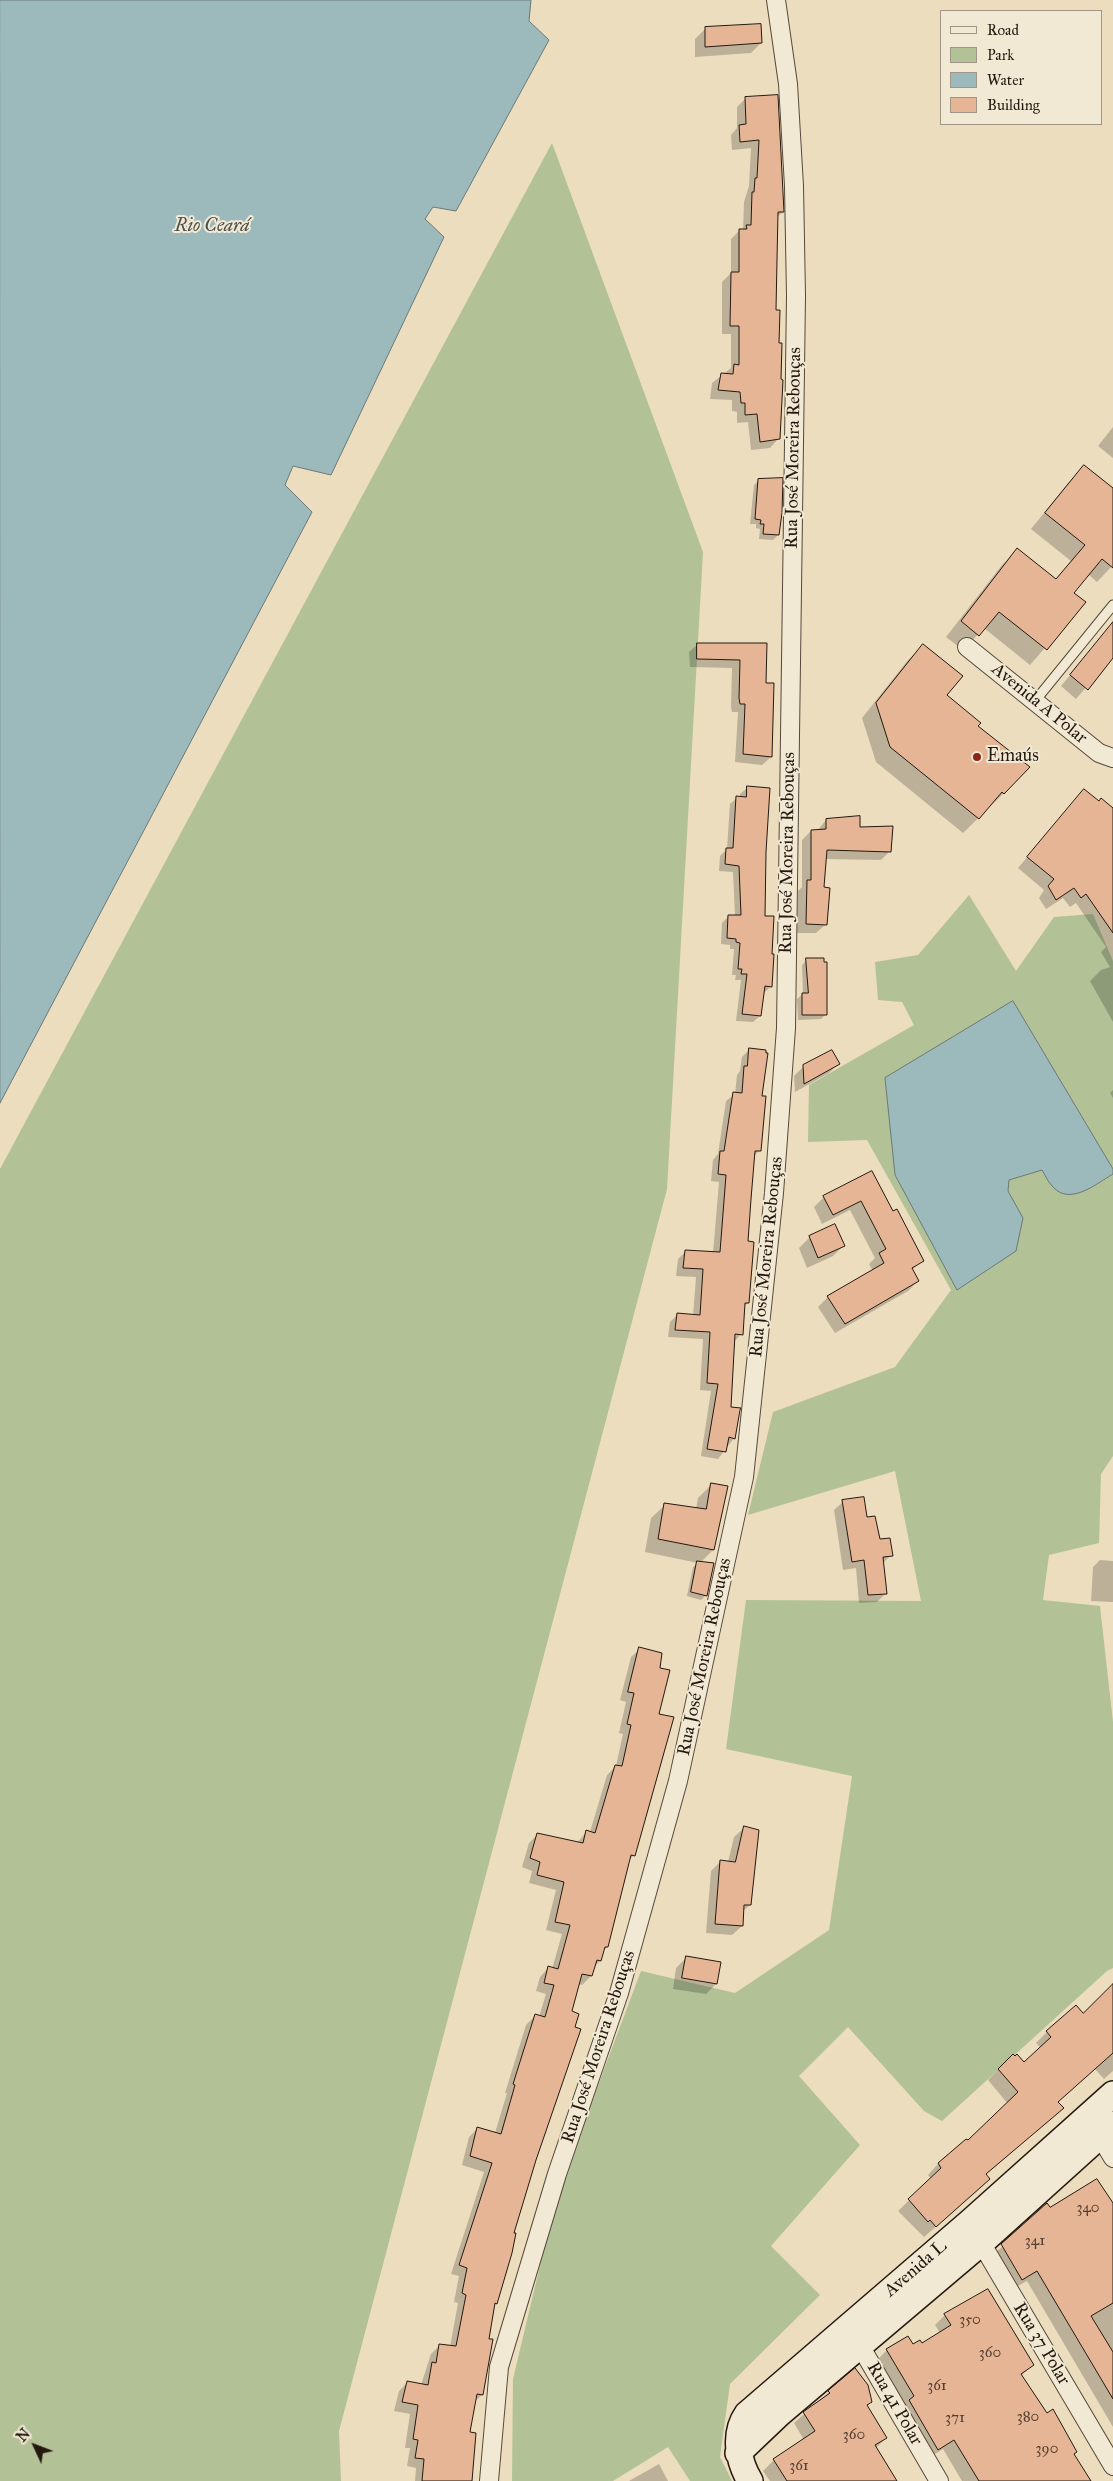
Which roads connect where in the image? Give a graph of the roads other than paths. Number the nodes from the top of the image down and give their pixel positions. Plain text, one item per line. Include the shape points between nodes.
1 (776, 0) edge
2 (1113, 605) edge
3 (967, 647) dead end
4 (1034, 701) junction
5 (1113, 758) edge
6 (1113, 2094) edge
7 (1100, 2126) edge
8 (1113, 2158) edge
9 (975, 2233) junction
10 (854, 2336) junction
11 (1113, 2466) edge
12 (489, 2481) edge
13 (750, 2481) edge
14 (939, 2481) edge

1 - 12 street, Rua José Moreira Rebouças via 789,94 796,296 786,1018 774,1193 744,1477 678,1781 619,1993 557,2174 499,2367
2 - 4 lane
3 - 4 street, Avenida A Polar
4 - 5 street, Avenida A Polar via 1100,753
6 - 7 street, Avenida L
7 - 8 street
7 - 9 street, Avenida L
9 - 10 street, Avenida L
9 - 11 street, Rua 37 Polar
10 - 13 street, Avenida L via 780,2414 738,2452
10 - 14 street, Rua 41 Polar

